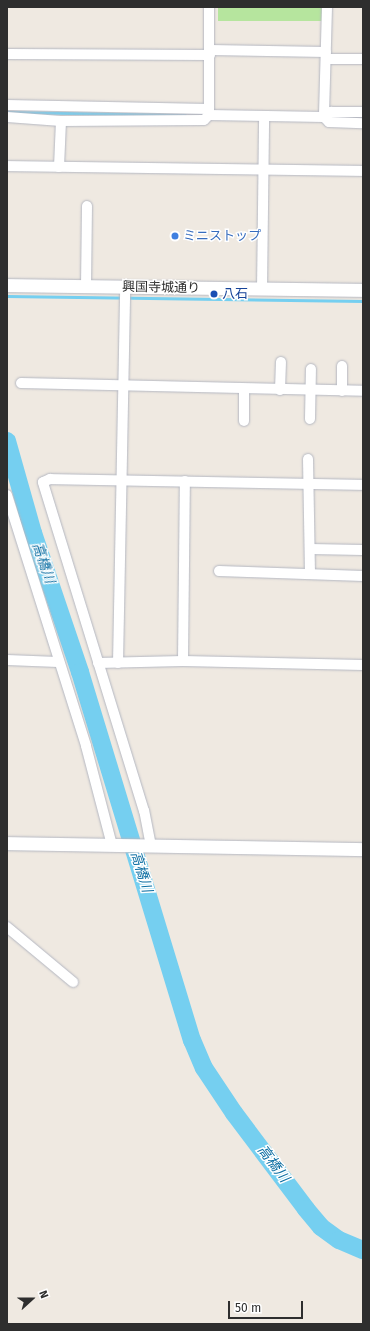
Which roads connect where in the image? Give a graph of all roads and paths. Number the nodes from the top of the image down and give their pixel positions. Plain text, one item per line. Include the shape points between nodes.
1 (209, 7) edge
2 (327, 7) edge
3 (210, 52) junction
4 (7, 54) edge
5 (326, 56) junction
6 (363, 59) edge
7 (7, 105) edge
8 (209, 112) junction
9 (363, 112) edge
10 (264, 116) junction
11 (7, 117) edge
12 (324, 117) junction
13 (62, 120) junction
14 (363, 123) edge
15 (7, 166) edge
16 (60, 167) junction
17 (263, 171) junction
18 (363, 171) edge
19 (87, 206) dead end
20 (7, 285) edge
21 (86, 287) junction
22 (125, 290) junction
23 (262, 290) junction
24 (363, 290) edge
25 (281, 362) dead end
26 (342, 366) dead end
27 (311, 369) dead end
28 (21, 383) dead end
29 (122, 387) junction
30 (244, 389) junction
31 (280, 390) junction
32 (310, 390) junction
33 (342, 391) junction
34 (363, 391) edge
35 (310, 419) dead end
36 (244, 421) dead end
37 (308, 459) dead end
38 (119, 481) junction
39 (185, 481) junction
40 (308, 483) junction
41 (363, 485) edge
42 (7, 495) edge
43 (310, 549) junction
44 (363, 550) edge
45 (219, 571) dead end
46 (310, 574) junction
47 (363, 576) edge
48 (7, 660) edge
49 (183, 661) junction
50 (58, 662) junction
51 (98, 663) junction
52 (118, 663) junction
53 (363, 665) edge
54 (7, 843) edge
55 (115, 845) junction
56 (151, 846) junction
57 (363, 849) edge
58 (7, 927) edge
59 (72, 982) dead end

1 - 3 street
2 - 5 street
3 - 4 street
3 - 5 street
3 - 8 street
5 - 6 street
5 - 12 street
7 - 8 street
8 - 10 street
8 - 13 street via 204,120
9 - 12 street via 331,112
10 - 12 street
10 - 17 street
11 - 13 street
12 - 14 street via 329,122
13 - 16 street
15 - 16 street
16 - 17 street
17 - 18 street
17 - 23 street
19 - 21 street
20 - 21 main road, 興国寺城通り
21 - 22 main road, 興国寺城通り
22 - 23 main road, 興国寺城通り
22 - 29 street
23 - 24 main road, 興国寺城通り
25 - 31 street
26 - 33 street
27 - 32 street
28 - 29 street
29 - 30 street
29 - 38 street
30 - 31 street
30 - 36 street
31 - 32 street
32 - 33 street
32 - 35 street
33 - 34 street
37 - 40 street
38 - 39 street
38 - 51 street via 50,479 43,482
38 - 52 street
39 - 40 street
39 - 49 street
40 - 41 street
40 - 43 street
42 - 50 street
43 - 44 street
43 - 46 street
45 - 46 street
46 - 47 street
48 - 50 street
49 - 52 street
49 - 53 street
50 - 55 street
51 - 52 street
51 - 56 street via 144,811
54 - 55 main road
55 - 56 main road
56 - 57 main road
58 - 59 street

